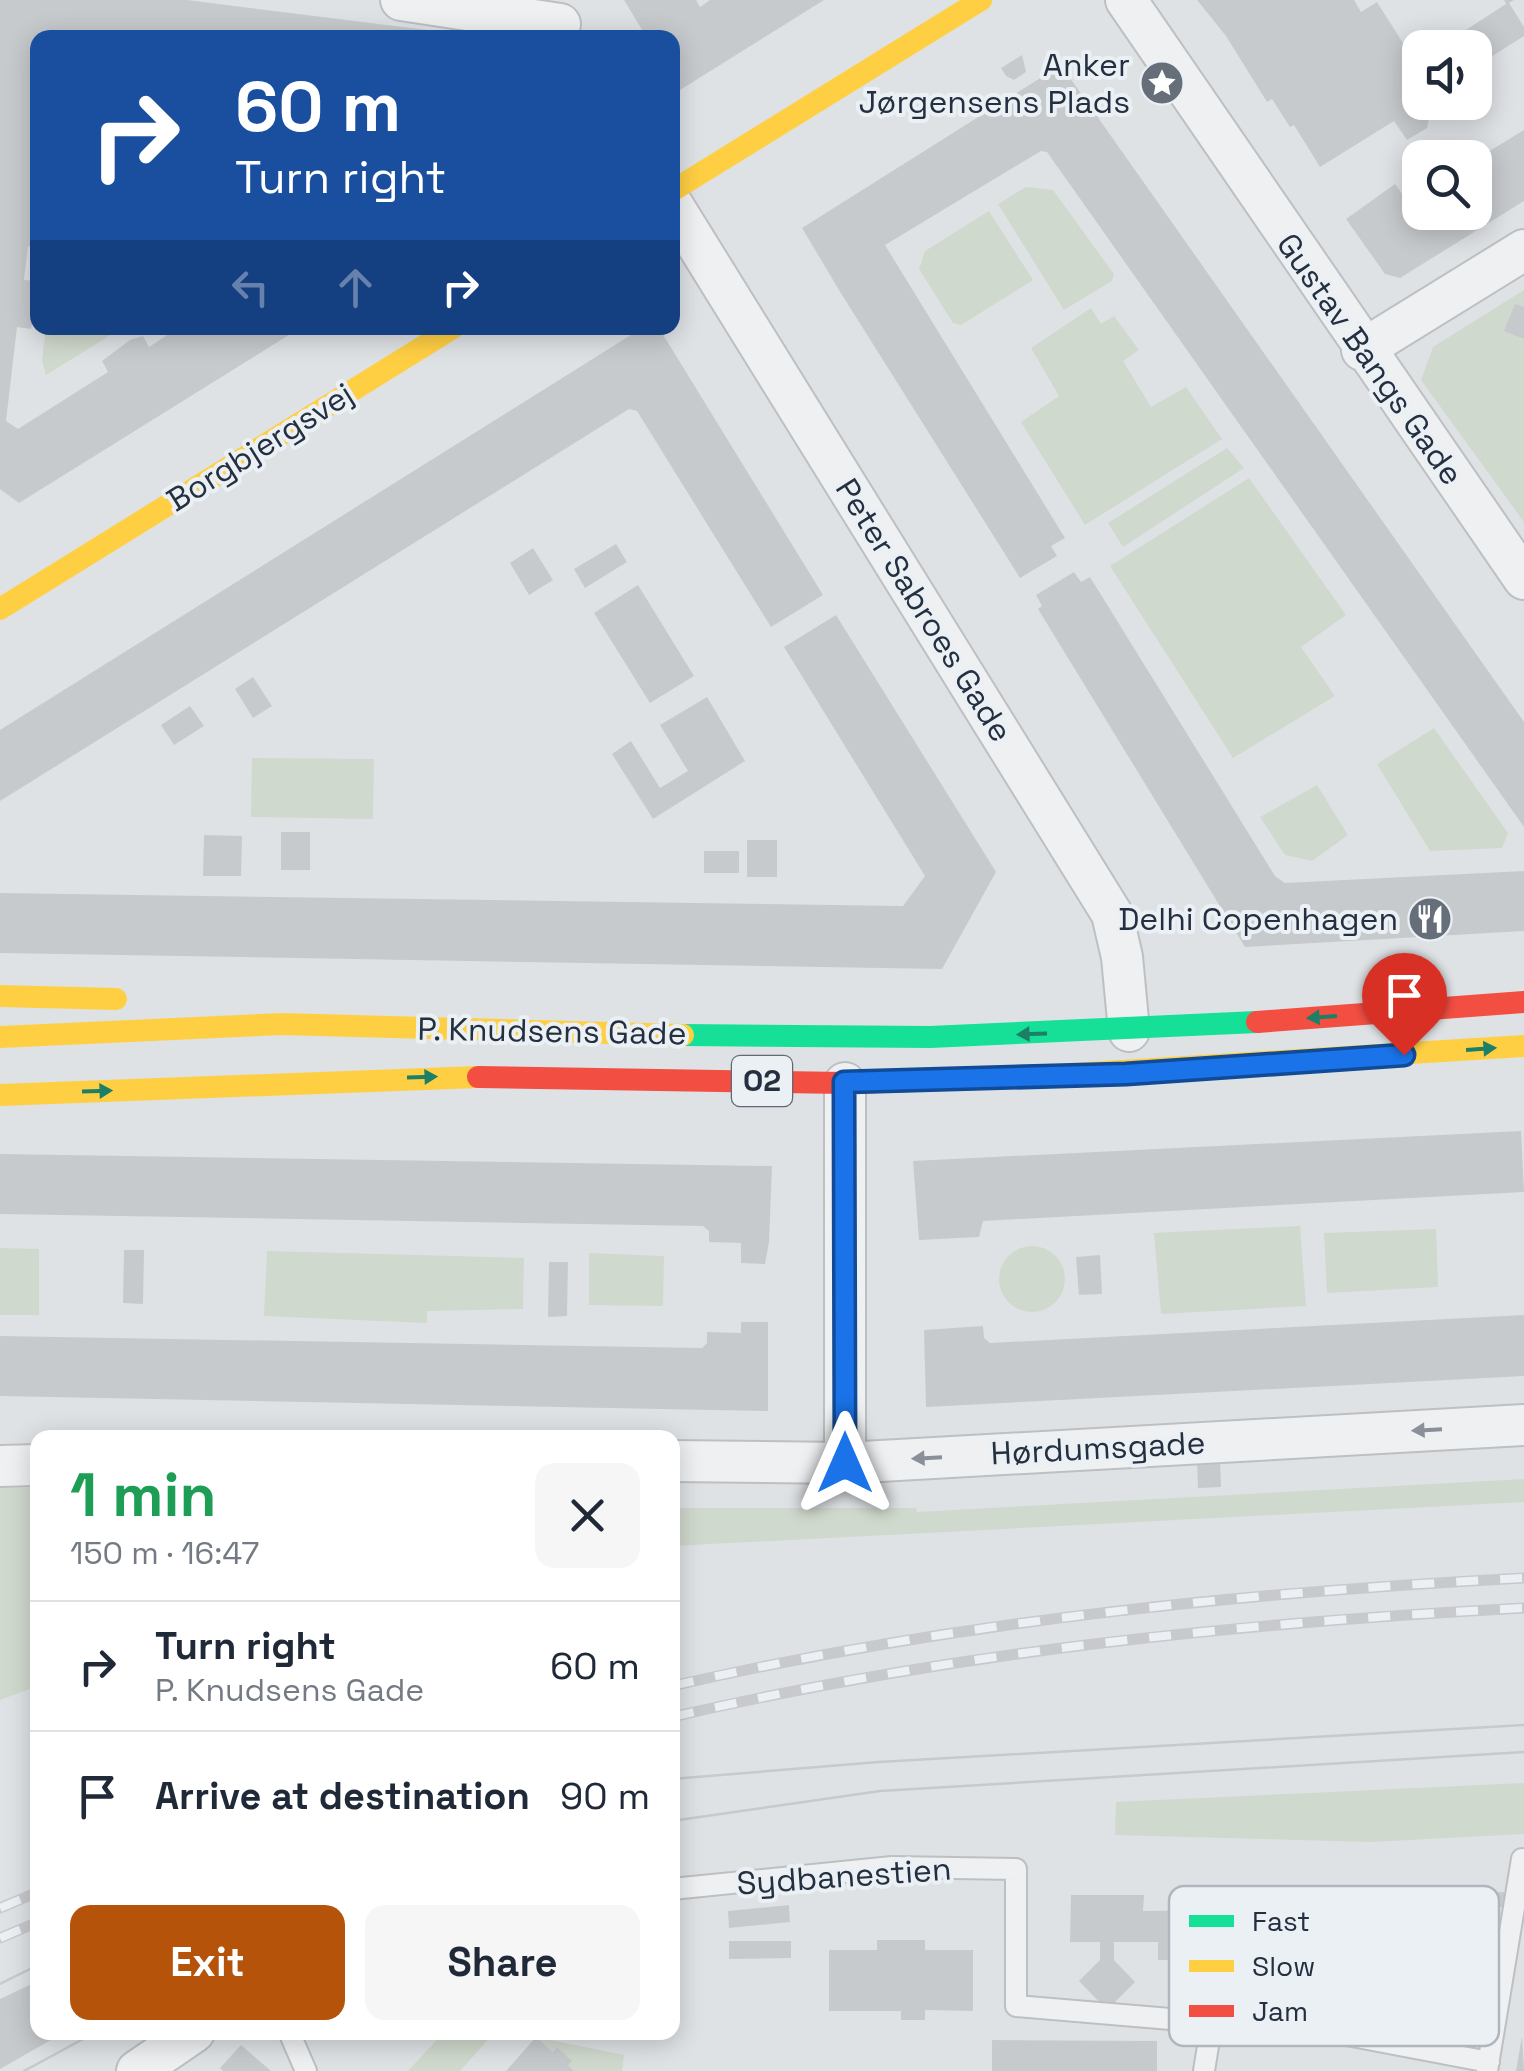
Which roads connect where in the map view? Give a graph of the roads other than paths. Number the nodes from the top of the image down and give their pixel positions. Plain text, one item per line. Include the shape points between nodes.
1 (401, 0) edge
2 (981, 0) edge
3 (1126, 0) edge
4 (558, 20) edge
5 (680, 186) edge
6 (680, 217) edge
7 (1524, 250) edge
8 (441, 335) edge
9 (1362, 350) junction
10 (67, 566) junction
11 (1524, 579) edge
12 (0, 580) edge
13 (0, 609) edge
14 (0, 996) edge
15 (140, 1000) dead end
16 (1524, 1002) edge
17 (176, 1006) dead end
18 (282, 1024) junction
19 (1129, 1032) junction
20 (0, 1037) edge
21 (1524, 1046) edge
22 (844, 1082) junction
23 (0, 1095) edge
24 (1524, 1425) edge
25 (680, 1461) edge
26 (845, 1463) junction
27 (30, 1465) edge
28 (0, 1466) edge
29 (1522, 1859) edge
30 (680, 1889) edge
31 (1499, 1999) edge
32 (1169, 2018) edge
33 (182, 2040) edge
34 (292, 2040) edge
35 (1208, 2046) edge
36 (1396, 2046) edge
37 (1488, 2066) edge
38 (136, 2071) edge
39 (306, 2071) edge
40 (1204, 2071) edge

1 - 4 street
2 - 5 main road
3 - 9 street, Gustav Bangs Gade
6 - 19 street, Peter Sabroes Gade via 1112,914
7 - 9 street
8 - 10 main road, Borgbjergsvej
9 - 11 street, Gustav Bangs Gade
10 - 12 main road, Borgbjergsvej
10 - 13 main road, Borgbjergsvej
14 - 15 main road
16 -> 19 main road, P. Knudsens Gade / O2
17 - 18 main road
19 -> 18 main road, P. Knudsens Gade / O2 via 930,1037
18 - 20 main road, P. Knudsens Gade / O2
22 -> 21 main road, P. Knudsens Gade / O2 via 1126,1074
23 -> 22 main road, P. Knudsens Gade / O2 via 445,1076
22 - 26 street
24 -> 26 street, Hørdumsgade
25 - 26 street, Hørdumsgade
27 - 28 street
29 - 31 lane
30 - 32 lane, Sydbanestien via 892,1867 1016,1868 1016,2006
33 - 38 street
34 - 39 lane
35 - 40 lane
36 - 37 lane

